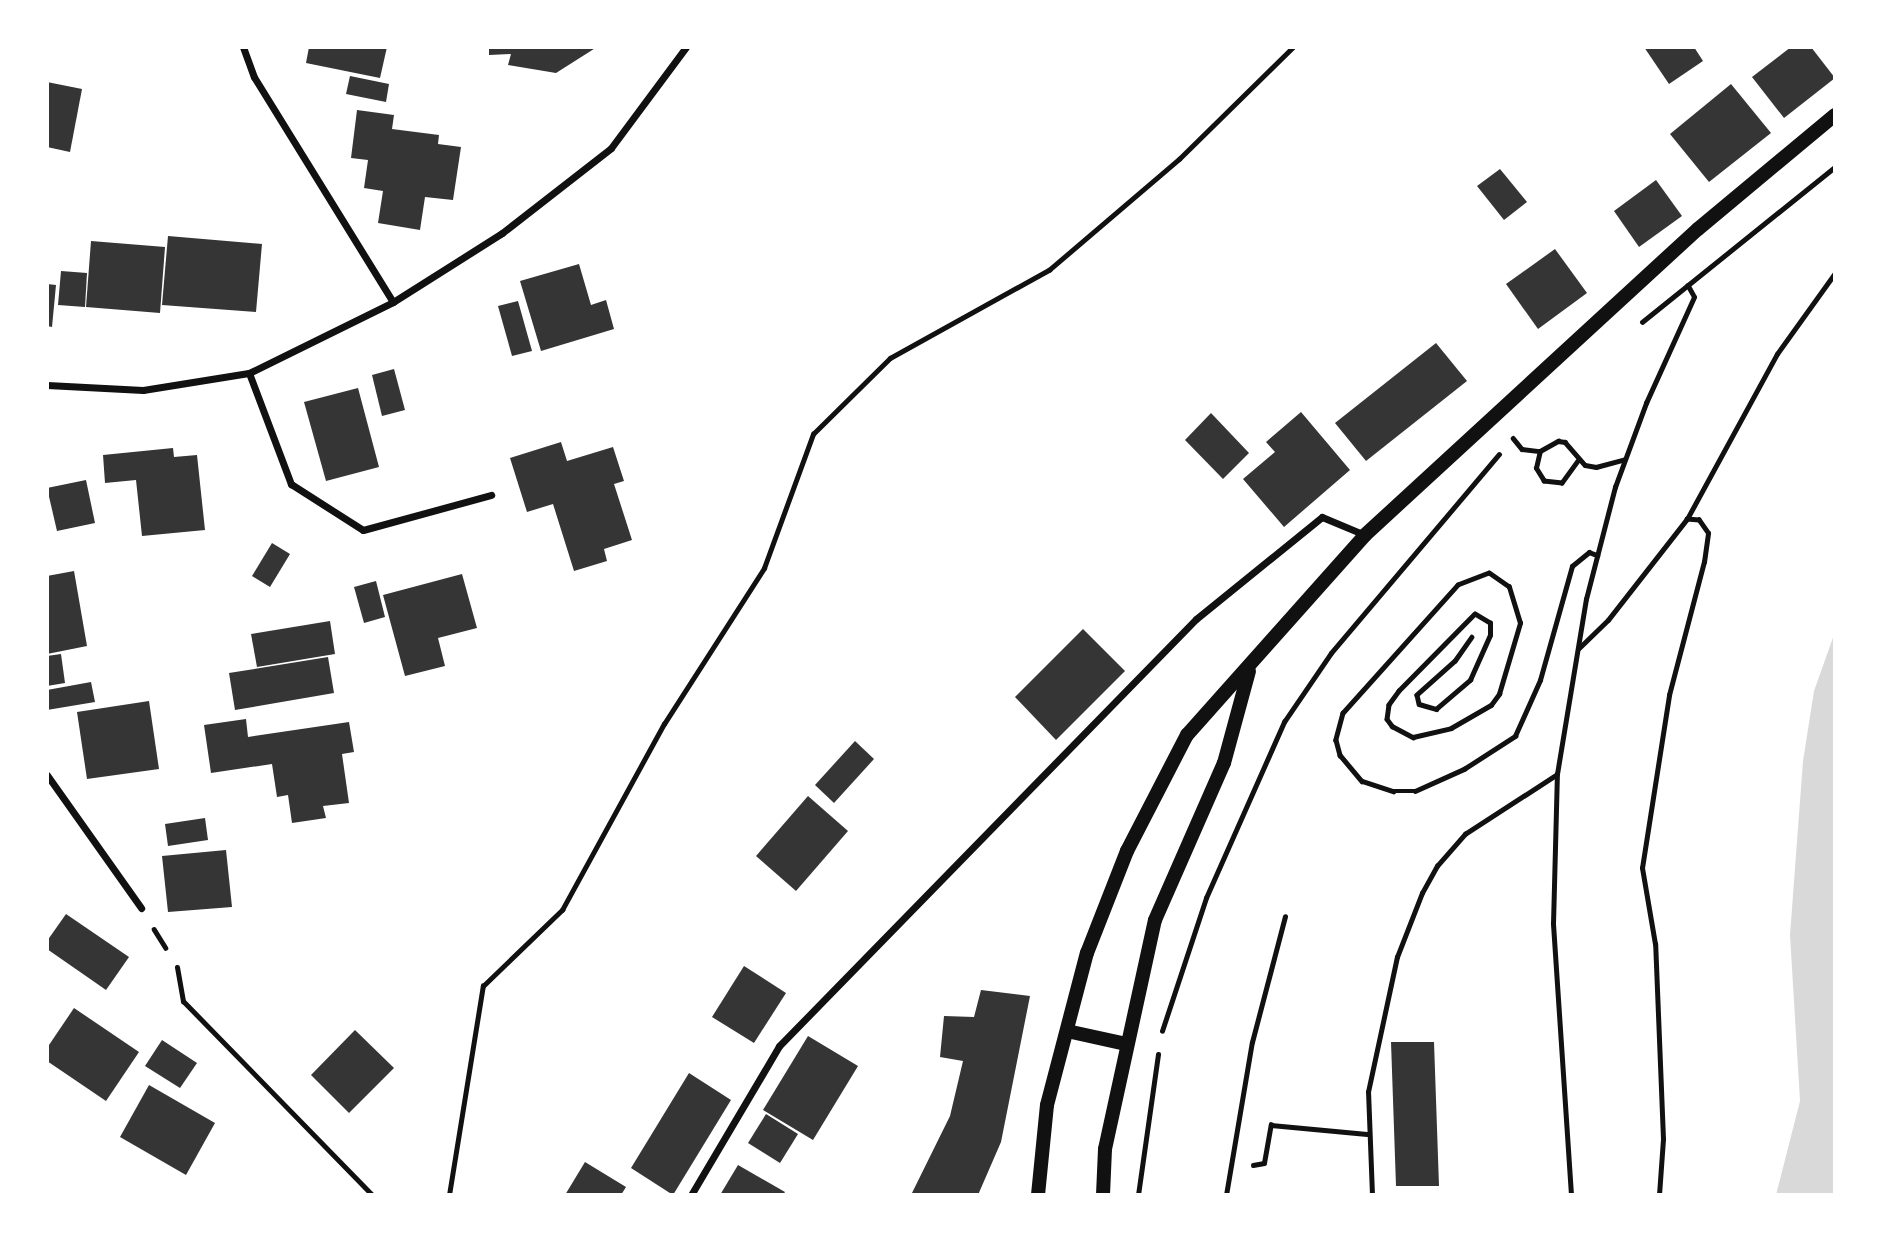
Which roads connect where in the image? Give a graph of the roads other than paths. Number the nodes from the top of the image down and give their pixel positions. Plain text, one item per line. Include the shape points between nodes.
1 (243, 47) edge
2 (686, 47) edge
3 (1835, 116) edge
4 (393, 302) junction
5 (249, 373) junction
6 (47, 385) edge
7 (491, 495) dead end
8 (1365, 535) junction
9 (1250, 670) junction
10 (47, 775) edge
11 (141, 908) road end
12 (1284, 916) dead end
13 (177, 967) road end
14 (1068, 1031) junction
15 (1126, 1044) junction
16 (372, 1195) edge
17 (691, 1195) edge
18 (1038, 1195) edge
19 (1103, 1195) edge
20 (1226, 1195) edge

1 - 4 street via 254,77
2 - 4 street via 611,148 502,233
3 - 8 main road via 1698,229
4 - 5 street
5 - 6 street via 144,390
5 - 7 street via 291,484 363,530
8 - 9 main road
8 - 17 street via 1322,517 1196,619 779,1046
9 - 14 main road via 1187,735 1127,851 1087,953
9 - 15 main road via 1224,763 1155,920
10 - 11 street
12 - 20 lane via 1252,1042
13 - 16 lane via 183,1001
14 - 15 main road
14 - 18 main road via 1048,1105
15 - 19 main road via 1105,1149

